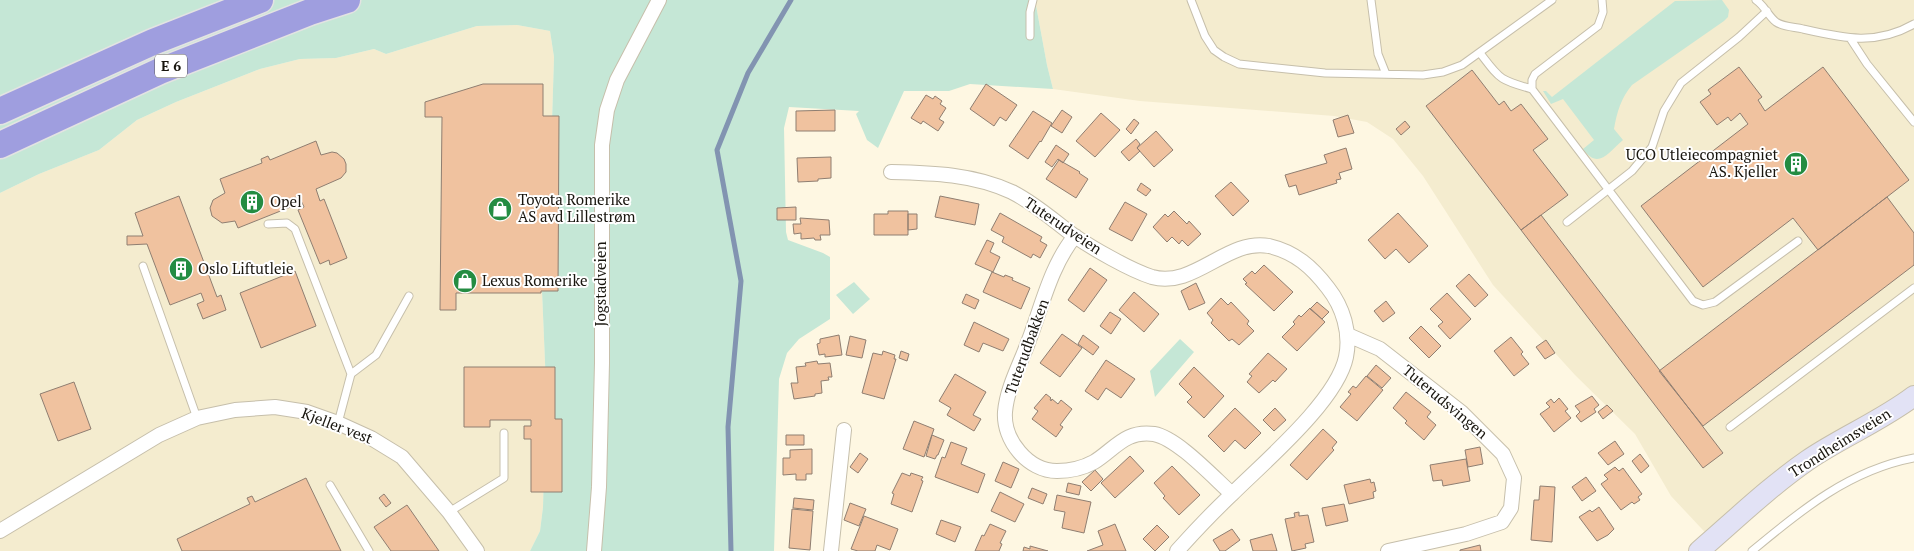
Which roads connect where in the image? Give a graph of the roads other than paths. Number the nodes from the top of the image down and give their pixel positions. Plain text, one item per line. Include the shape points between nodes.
1 (260, 0) edge
2 (347, 0) edge
3 (659, 0) edge
4 (1033, 0) edge
5 (1191, 0) edge
6 (1371, 0) edge
7 (1552, 0) edge
8 (1602, 0) edge
9 (1756, 0) edge
10 (1767, 11) junction
11 (1914, 24) edge
12 (1030, 36) dead end
13 (1850, 38) junction
14 (1480, 52) junction
15 (1386, 74) junction
16 (1532, 89) junction
17 (0, 111) edge
18 (1914, 122) edge
19 (0, 145) edge
20 (891, 172) dead end
21 (1609, 190) junction
22 (1567, 222) dead end
23 (268, 224) dead end
24 (1075, 236) junction
25 (1798, 241) dead end
26 (143, 266) dead end
27 (1914, 288) edge
28 (409, 296) dead end
29 (1348, 335) junction
30 (352, 374) junction
31 (1914, 396) edge
32 (197, 418) junction
33 (338, 423) junction
34 (1730, 427) dead end
35 (844, 430) dead end
36 (504, 433) dead end
37 (1914, 458) edge
38 (330, 485) dead end
39 (1232, 494) junction
40 (449, 512) junction
41 (0, 531) edge
42 (369, 551) edge
43 (477, 551) edge
44 (594, 551) edge
45 (831, 551) edge
46 (1176, 551) edge
47 (1388, 551) edge
48 (1699, 551) edge
49 (1752, 551) edge

1 - 17 highway, E 6 via 153,42
2 - 19 highway, E 6 via 160,71
3 - 44 street, Jogstadveien via 617,80 607,110 602,145 602,363
4 - 12 lane
5 - 15 lane via 1214,50 1239,64 1325,73
6 - 15 lane via 1378,54
7 - 14 lane
8 - 16 lane via 1603,12 1598,26 1535,74
9 - 10 lane
10 - 13 lane via 1780,24
10 - 21 lane via 1681,83 1664,111 1652,147 1632,171
11 - 13 lane via 1888,36
13 - 18 lane
14 - 15 lane via 1462,65 1443,72
14 - 16 lane via 1500,78
16 - 21 lane
20 - 24 street, Tuterudveien via 966,177 990,184 1029,202
21 - 22 lane
21 - 25 lane via 1698,304 1716,302
23 - 30 lane via 287,223 295,228
24 - 29 street, Tuterudveien via 1143,273 1166,279 1181,277 1252,246 1284,250 1307,264 1335,296
24 - 39 street, Tuterudbakken via 1054,273 1009,391 1005,413 1009,438 1029,460 1059,471 1077,469 1094,462 1131,436 1156,435 1170,440
26 - 32 lane
27 - 34 lane
28 - 30 lane via 376,355
29 - 39 street, Tuterudveien via 1346,358 1328,394 1295,432
29 - 47 street, Tuterudsvingen via 1380,349 1461,412 1503,454 1514,478 1514,495 1502,522 1466,534
30 - 33 lane
31 - 48 main road, Trondheimsveien via 1802,464
32 - 33 street, Kjeller vest via 275,407 307,412
32 - 41 street, Kjeller vest via 159,435
33 - 40 street, Kjeller vest via 402,457
35 - 45 street
36 - 40 lane via 504,478
37 - 49 lane via 1882,466 1849,480 1803,510
38 - 42 lane
39 - 46 street, Tuterudveien
40 - 43 street, Kjeller vest

